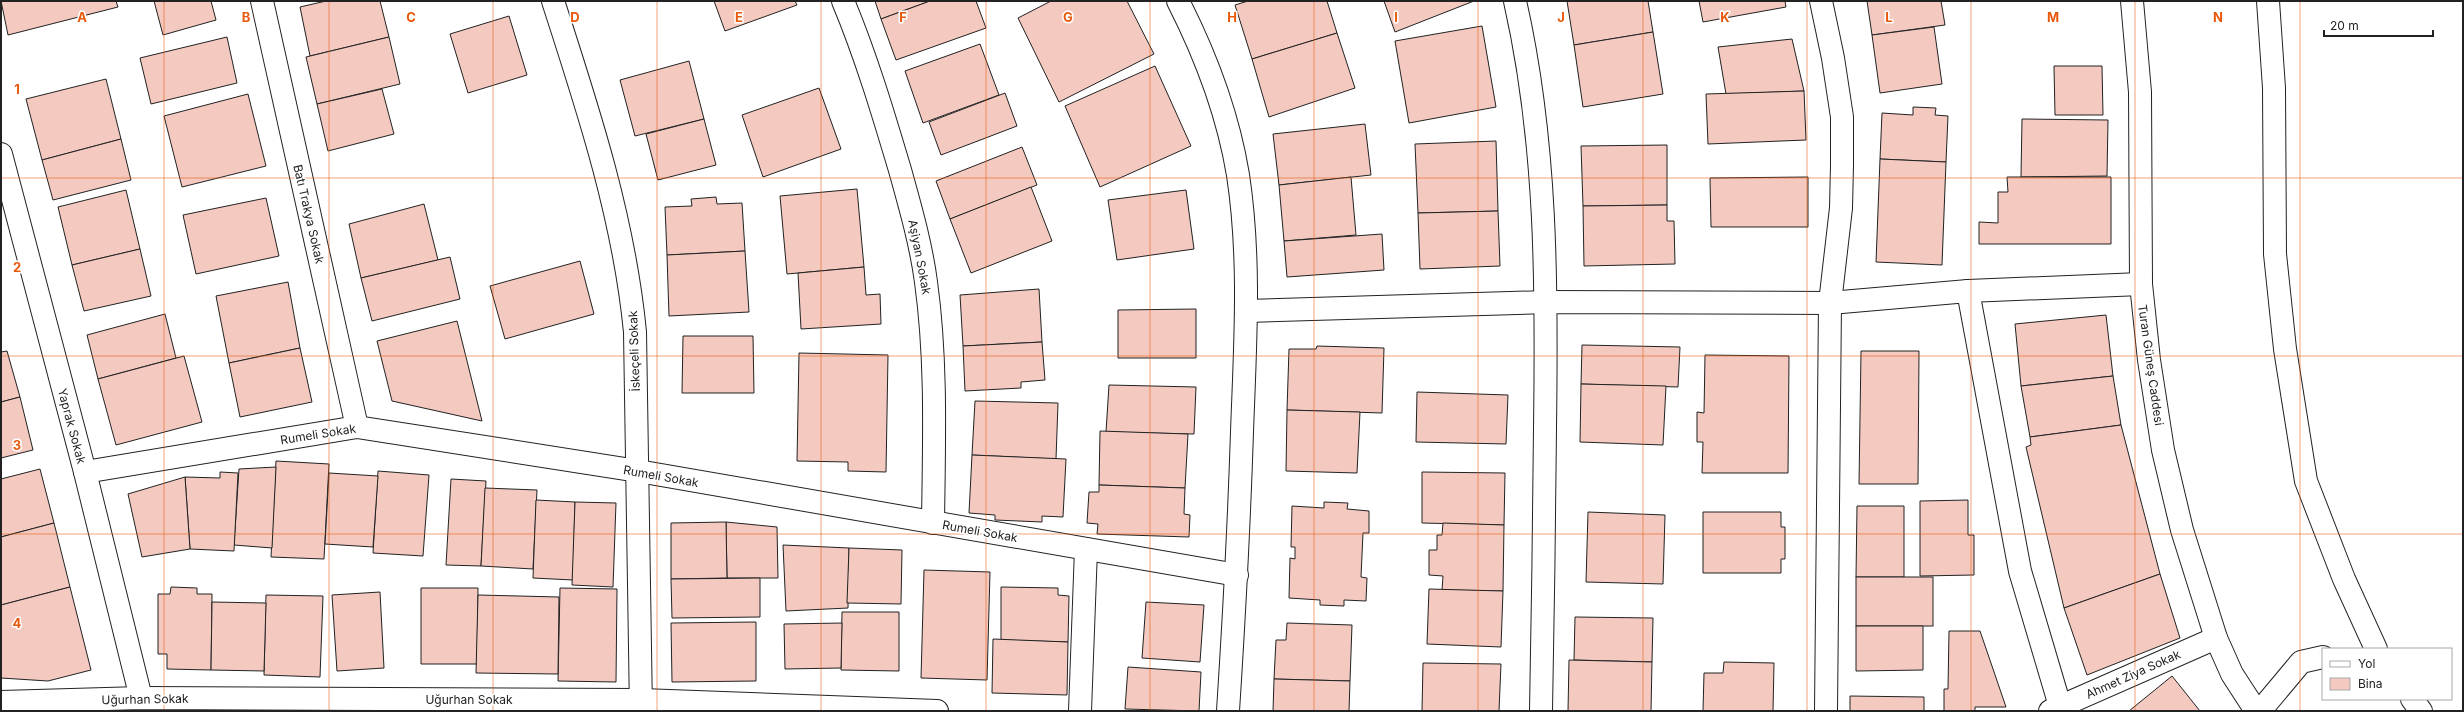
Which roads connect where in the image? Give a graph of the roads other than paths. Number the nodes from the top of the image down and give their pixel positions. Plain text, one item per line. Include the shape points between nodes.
1 (262, 1) edge
2 (553, 1) edge
3 (843, 1) edge
4 (1178, 1) edge
5 (1515, 1) edge
6 (1821, 1) edge
7 (2132, 1) edge
8 (2268, 1) edge
9 (1, 154) edge
10 (2141, 284) junction
11 (1968, 291) junction
12 (1547, 302) junction
13 (1830, 303) junction
14 (1246, 311) junction
15 (357, 427) junction
16 (638, 471) junction
17 (85, 472) junction
18 (933, 523) junction
19 (1086, 549) junction
20 (1237, 575) junction
21 (2216, 638) junction
22 (2376, 648) edge
23 (2322, 657) edge
24 (141, 698) junction
25 (2413, 700) edge
26 (1, 702) edge
27 (642, 705) edge
28 (2055, 709) edge
29 (937, 711) edge
30 (1080, 711) edge
31 (1228, 711) edge
32 (1541, 711) edge
33 (1826, 711) edge
34 (2256, 711) edge
35 (2260, 711) edge
36 (2421, 711) edge

1 - 15 street, Batı Trakya Sokak
2 - 16 street, İskeçeli Sokak via 594,130 621,237 632,294
3 - 18 street, Aşiyan Sokak via 860,42 889,132 910,204 926,280 934,389
4 - 14 street via 1202,50 1220,100 1238,174 1245,239
5 - 12 street via 1526,49 1536,117
6 - 13 street via 1842,117 1841,208
7 - 10 street, Turan Güneş Caddesi via 2140,92
8 - 22 street via 2274,88 2275,254 2285,349 2306,481 2344,579
9 - 17 street, Yaprak Sokak
10 - 11 street
10 - 21 street, Turan Güneş Caddesi via 2149,360 2163,450 2182,530
11 - 13 street
11 - 28 street via 2020,571
12 - 13 street
12 - 14 street
12 - 32 street
13 - 33 street
14 - 20 street
15 - 16 street, Rumeli Sokak
15 - 17 street, Rumeli Sokak
16 - 18 street, Rumeli Sokak
16 - 27 street, İskeçeli Sokak
17 - 24 street, Yaprak Sokak
18 - 19 street, Rumeli Sokak
19 - 20 street, Rumeli Sokak
19 - 30 street
20 - 31 street
21 - 28 street, Ahmet Ziya Sokak
21 - 34 street, Turan Güneş Caddesi via 2232,674
23 - 35 street via 2301,662
24 - 26 street, Uğurhan Sokak
24 - 27 street, Uğurhan Sokak
25 - 36 street
27 - 29 street, Uğurhan Sokak

